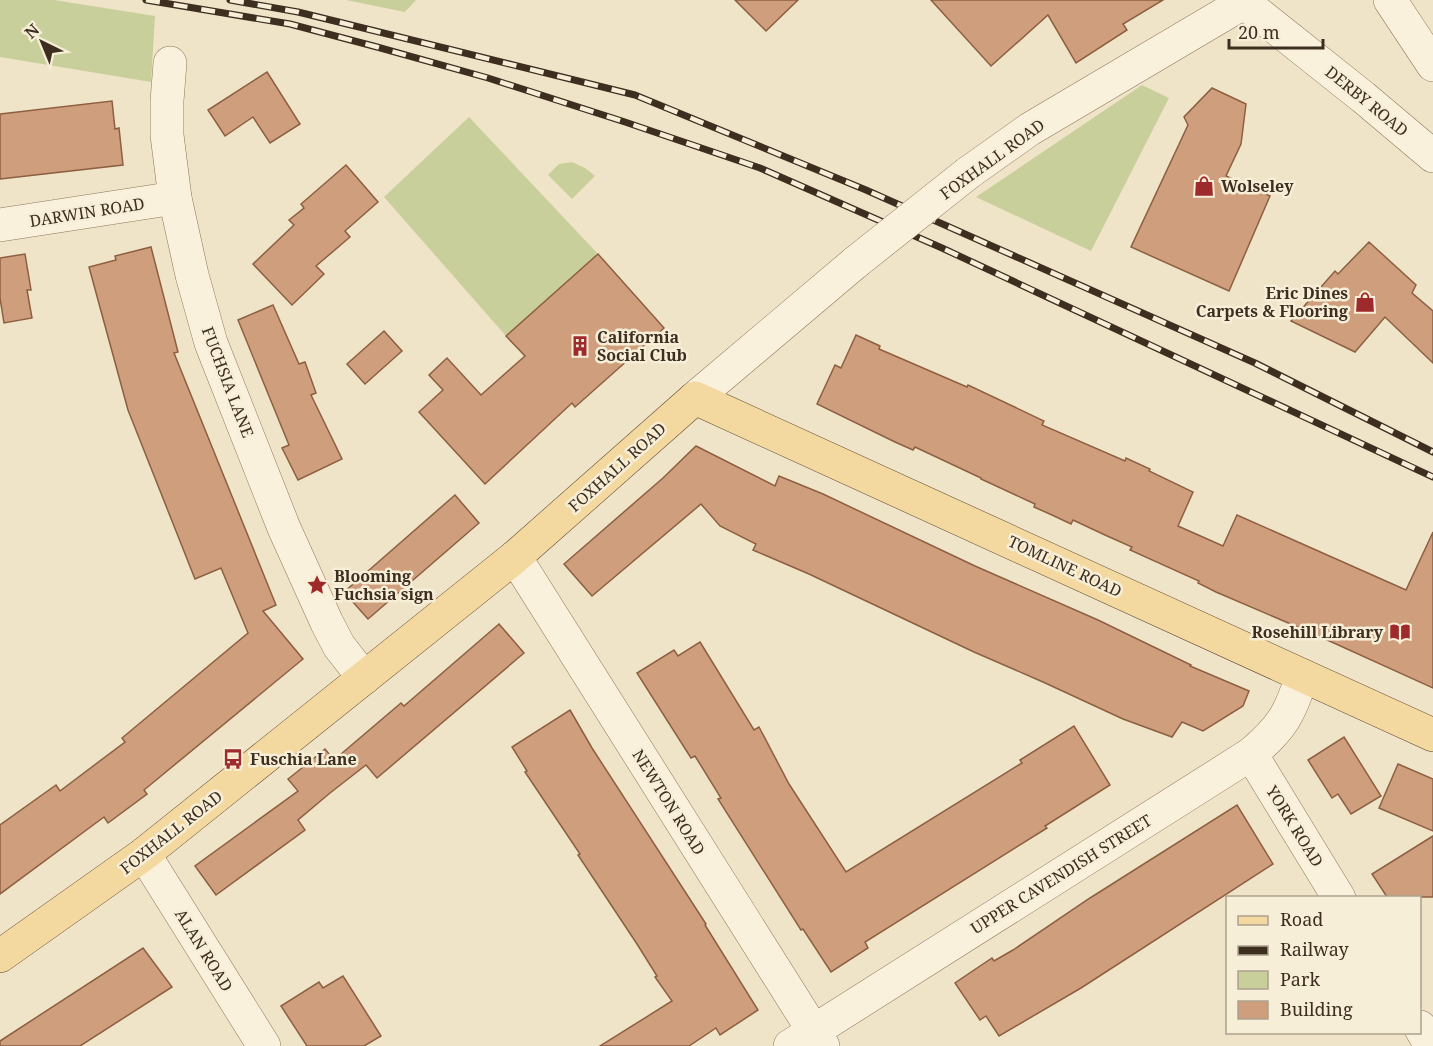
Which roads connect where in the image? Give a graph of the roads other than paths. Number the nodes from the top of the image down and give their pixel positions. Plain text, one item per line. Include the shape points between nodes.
1 (1390, 0) edge
2 (1244, 1) edge
3 (170, 63) dead end
4 (1433, 65) edge
5 (1433, 156) edge
6 (175, 198) junction
7 (0, 225) edge
8 (695, 398) junction
9 (515, 557) junction
10 (1302, 676) junction
11 (363, 678) junction
12 (1433, 735) edge
13 (1251, 754) junction
14 (144, 854) junction
15 (1338, 896) edge
16 (0, 956) edge
17 (1421, 1030) edge
18 (809, 1041) edge
19 (264, 1046) edge
20 (1431, 1046) edge

1 - 4 street
2 - 5 street, DERBY ROAD
2 - 8 street, FOXHALL ROAD, bridge via 1030,129 968,173
3 - 6 street, FUCHSIA LANE via 167,135
6 - 7 street, DARWIN ROAD
6 - 11 street, FUCHSIA LANE via 211,343 284,528 327,624
8 - 9 main road, FOXHALL ROAD
8 - 10 main road, TOMLINE ROAD
9 - 11 main road, FOXHALL ROAD
9 - 18 street, NEWTON ROAD
10 - 12 main road, TOMLINE ROAD
10 - 13 street, UPPER CAVENDISH STREET via 1285,720
11 - 14 main road, FOXHALL ROAD
13 - 15 street, YORK ROAD
13 - 18 street, UPPER CAVENDISH STREET
14 - 16 main road, FOXHALL ROAD
14 - 19 street, ALAN ROAD
17 - 20 street

